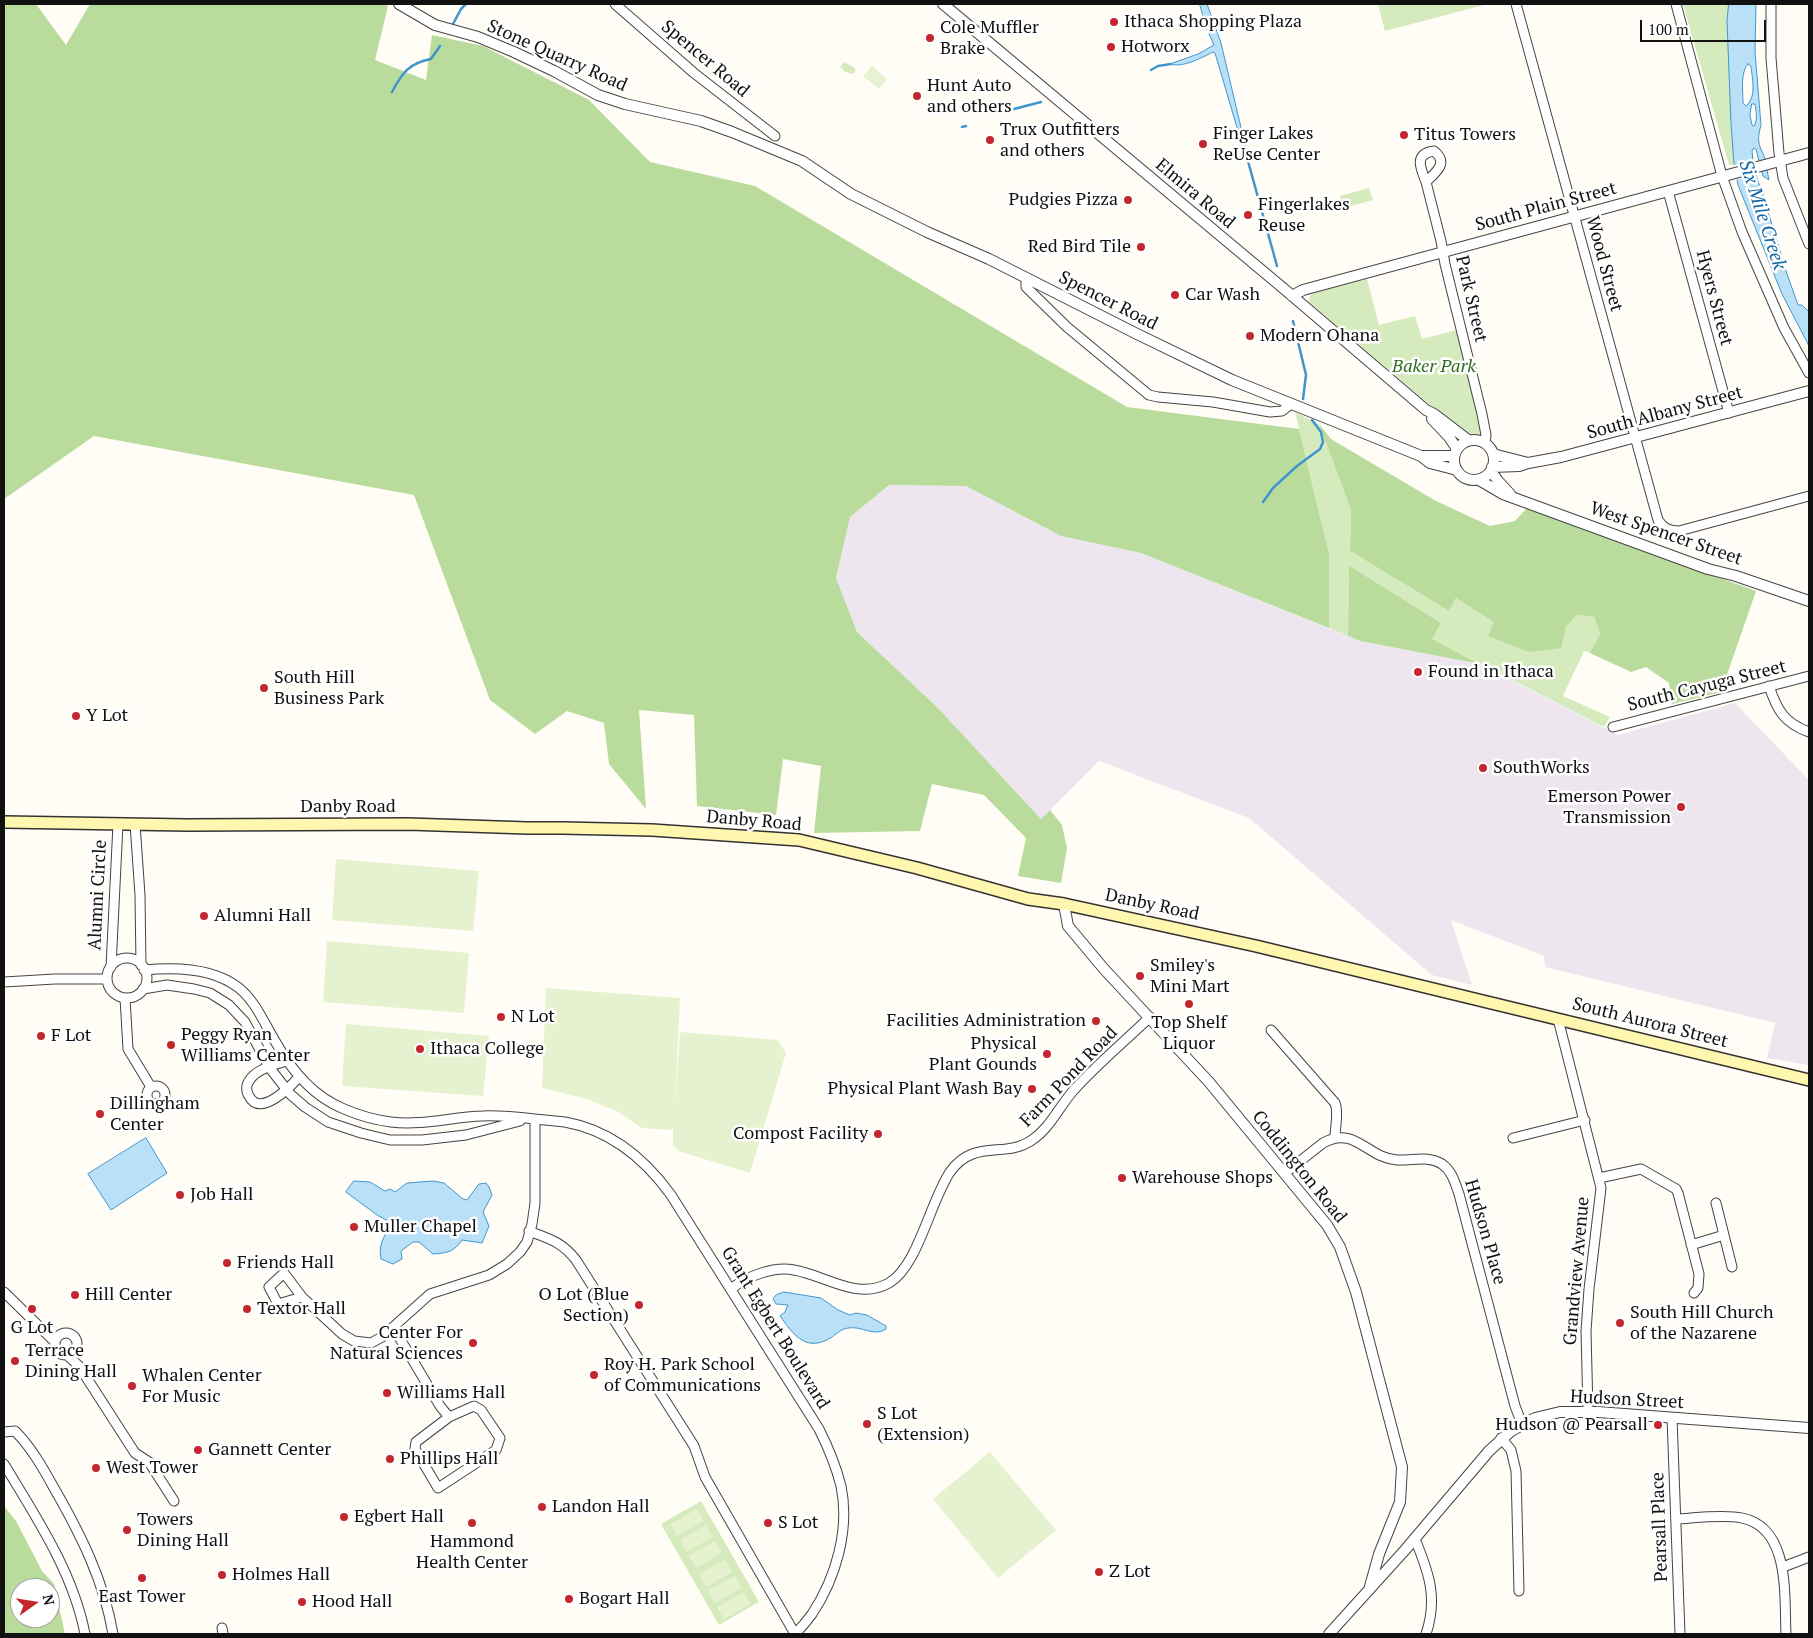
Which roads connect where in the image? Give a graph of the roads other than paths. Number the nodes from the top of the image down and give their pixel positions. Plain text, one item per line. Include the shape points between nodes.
1 (398, 4) edge
2 (616, 4) edge
3 (943, 4) edge
4 (1516, 4) edge
5 (1676, 4) edge
6 (1771, 4) edge
7 (775, 136) dead end
8 (1809, 152) edge
9 (791, 156) joint
10 (1780, 160) junction
11 (1722, 176) junction
12 (1426, 182) dead end
13 (1668, 191) junction
14 (1574, 217) junction
15 (1809, 244) edge
16 (1443, 251) junction
17 (1026, 278) junction
18 (1292, 296) junction
19 (1809, 373) edge
20 (1809, 391) edge
21 (1291, 404) junction
22 (1426, 410) junction
23 (1729, 413) junction
24 (1634, 437) junction
25 (1468, 440) junction
26 (1485, 442) junction
27 (1455, 453) junction
28 (1494, 454) junction
29 (1421, 456) junction
30 (1528, 463) junction
31 (1492, 469) junction
32 (1457, 470) junction
33 (1479, 480) junction
34 (1512, 496) junction
35 (1809, 496) edge
36 (1809, 601) edge
37 (1809, 676) edge
38 (1769, 686) junction
39 (1613, 727) dead end
40 (1809, 732) edge
41 (4, 822) edge
42 (118, 824) junction
43 (136, 824) junction
44 (1064, 904) junction
45 (111, 967) junction
46 (143, 967) junction
47 (107, 979) junction
48 (4, 982) edge
49 (144, 989) junction
50 (125, 998) junction
51 (1483, 1001) joint
52 (1150, 1017) junction
53 (1558, 1019) junction
54 (1272, 1030) dead end
55 (286, 1061) junction
56 (269, 1067) junction
57 (299, 1077) junction
58 (1809, 1080) edge
59 (151, 1087) dead end
60 (288, 1091) junction
61 (535, 1119) junction
62 (1585, 1120) junction
63 (1335, 1138) junction
64 (1513, 1138) dead end
65 (1285, 1174) junction
66 (1599, 1178) junction
67 (1716, 1203) dead end
68 (529, 1232) junction
69 (1724, 1235) junction
70 (1691, 1245) junction
71 (1732, 1267) dead end
72 (731, 1289) junction
73 (4, 1292) edge
74 (1694, 1293) dead end
75 (302, 1297) dead end
76 (393, 1327) junction
77 (55, 1342) junction
78 (67, 1355) junction
79 (1588, 1412) junction
80 (450, 1417) junction
81 (1672, 1418) junction
82 (1522, 1424) junction
83 (1809, 1428) edge
84 (4, 1432) edge
85 (1501, 1438) junction
86 (4, 1464) edge
87 (174, 1502) dead end
88 (1676, 1519) junction
89 (1415, 1539) junction
90 (1809, 1557) edge
91 (1783, 1567) junction
92 (1369, 1590) junction
93 (1519, 1591) dead end
94 (85, 1634) edge
95 (113, 1634) edge
96 (795, 1634) edge
97 (1329, 1634) edge
98 (1426, 1634) edge
99 (1680, 1634) edge
100 (1786, 1634) edge

1 - 9 street, Stone Quarry Road via 435,25 478,37 514,52 605,98 701,122
2 - 7 street, Spencer Road via 694,73
3 - 18 street, Elmira Road
4 - 14 street, Wood Street
5 - 11 street
6 - 10 street via 1771,58
8 - 10 street, South Plain Street
9 - 17 street, Spencer Road via 851,194
10 - 11 street, South Plain Street
10 - 15 street via 1783,178
11 - 13 street, South Plain Street
11 - 19 street via 1762,281 1787,336
12 - 16 street, Park Street
13 - 14 street, South Plain Street
13 - 23 street, Hyers Street
14 - 16 street, South Plain Street
14 - 24 street, Wood Street
16 - 18 street, South Plain Street
16 - 26 street, Park Street via 1485,425
17 - 21 street, Spencer Road via 1232,380
17 - 21 street via 1026,287 1033,295 1149,395 1270,412 1282,411
18 - 22 street, Elmira Road
20 - 23 street, South Albany Street
21 - 29 street, Spencer Road
22 - 25 street, Elmira Road
22 - 27 street, Elmira Road via 1449,437
23 - 24 street, South Albany Street
24 - 30 street, South Albany Street
24 - 35 street, Wood Street via 1656,514 1667,529 1679,531
25 - 26 street
25 - 27 street
26 - 28 street
27 - 29 street, Spencer Road
27 - 32 street
28 - 30 street, South Albany Street
28 - 31 street
29 - 32 street, Spencer Road via 1430,463
30 - 31 street, South Albany Street
31 - 33 street
31 - 34 street, West Spencer Street via 1498,482
32 - 33 street, West Spencer Street via 1464,477
33 - 34 street, West Spencer Street
34 - 36 street, West Spencer Street via 1708,569
37 - 38 street, South Cayuga Street
38 - 39 street, South Cayuga Street
38 - 40 street via 1784,717
41 - 42 main road, Danby Road
42 - 43 main road, Danby Road
42 - 45 street, Alumni Circle
43 - 44 main road, Danby Road via 408,824 652,830 799,840 1028,899
43 - 46 street, Alumni Circle
44 - 51 main road, Danby Road
44 - 52 street, Coddington Road via 1068,926
45 - 46 street via 125,958
45 - 47 street
46 - 49 street via 147,981
46 - 55 street, Grant Egbert Boulevard via 198,971 238,987 264,1020
47 - 48 street
47 - 50 street via 112,991
49 - 50 street via 136,996
49 - 56 street, Grant Egbert Boulevard via 166,985 210,993 229,1005 244,1022
50 - 59 street via 128,1049
51 - 53 main road, South Aurora Street
52 - 65 street, Coddington Road
52 - 72 street, Farm Pond Road via 1074,1091 1031,1141 1020,1146 975,1152 959,1162 944,1183 909,1262 890,1283 860,1290 800,1271 783,1269 750,1278
53 - 58 main road, South Aurora Street
53 - 62 street, Grandview Avenue
54 - 63 street via 1335,1103
55 - 56 street
55 - 57 street, Grant Egbert Boulevard
56 - 60 street, Grant Egbert Boulevard
56 - 60 street via 248,1081 246,1092 251,1100 267,1103
57 - 60 street
57 - 61 street, Grant Egbert Boulevard via 319,1095 342,1108 392,1122 484,1116
60 - 61 street, Grant Egbert Boulevard via 328,1122 390,1140 422,1140 466,1134
61 - 68 street via 535,1203
61 - 72 street, Grant Egbert Boulevard via 566,1122 597,1132 634,1154 671,1195
62 - 64 street
62 - 66 street, Grandview Avenue
63 - 65 street via 1323,1143
63 - 82 street, Hudson Place via 1353,1139 1384,1157 1437,1161 1451,1174
65 - 92 street, Coddington Road via 1327,1224 1347,1264 1402,1467 1400,1502 1379,1554
66 - 70 street via 1641,1169 1676,1189
66 - 79 street, Grandview Avenue via 1601,1195 1586,1330
67 - 69 street
68 - 76 street via 527,1242 507,1264 489,1275 430,1294
68 - 96 street via 560,1243 576,1260 694,1446 705,1477
69 - 70 street
69 - 71 street
70 - 74 street via 1699,1282
72 - 96 street, Grant Egbert Boulevard via 819,1429 831,1453 841,1487 843,1522 837,1558 822,1597
73 - 77 street
75 - 76 street via 354,1341 371,1342 382,1338
76 - 80 street via 440,1406
77 - 78 street via 59,1353
77 - 78 street via 64,1334 75,1339 74,1351
78 - 87 street via 79,1366 135,1453 149,1462
79 - 81 street, Hudson Street
79 - 82 street, Hudson Street via 1560,1412
80 - 80 street via 474,1406 481,1410 500,1438 496,1450 438,1488 415,1450 416,1442
81 - 83 street, Hudson Street
81 - 88 street, Pearsall Place
82 - 85 street, Hudson Street
84 - 95 street via 15,1431 24,1440 82,1537 100,1582
85 - 89 street, Hudson Street
85 - 93 street via 1511,1450 1516,1471
86 - 94 street via 59,1560
88 - 91 street via 1732,1517 1750,1521 1760,1526 1771,1539
88 - 99 street, Pearsall Place
89 - 92 street, Hudson Street
89 - 98 street via 1433,1597
90 - 91 street
91 - 100 street
92 - 97 street, Coddington Road

